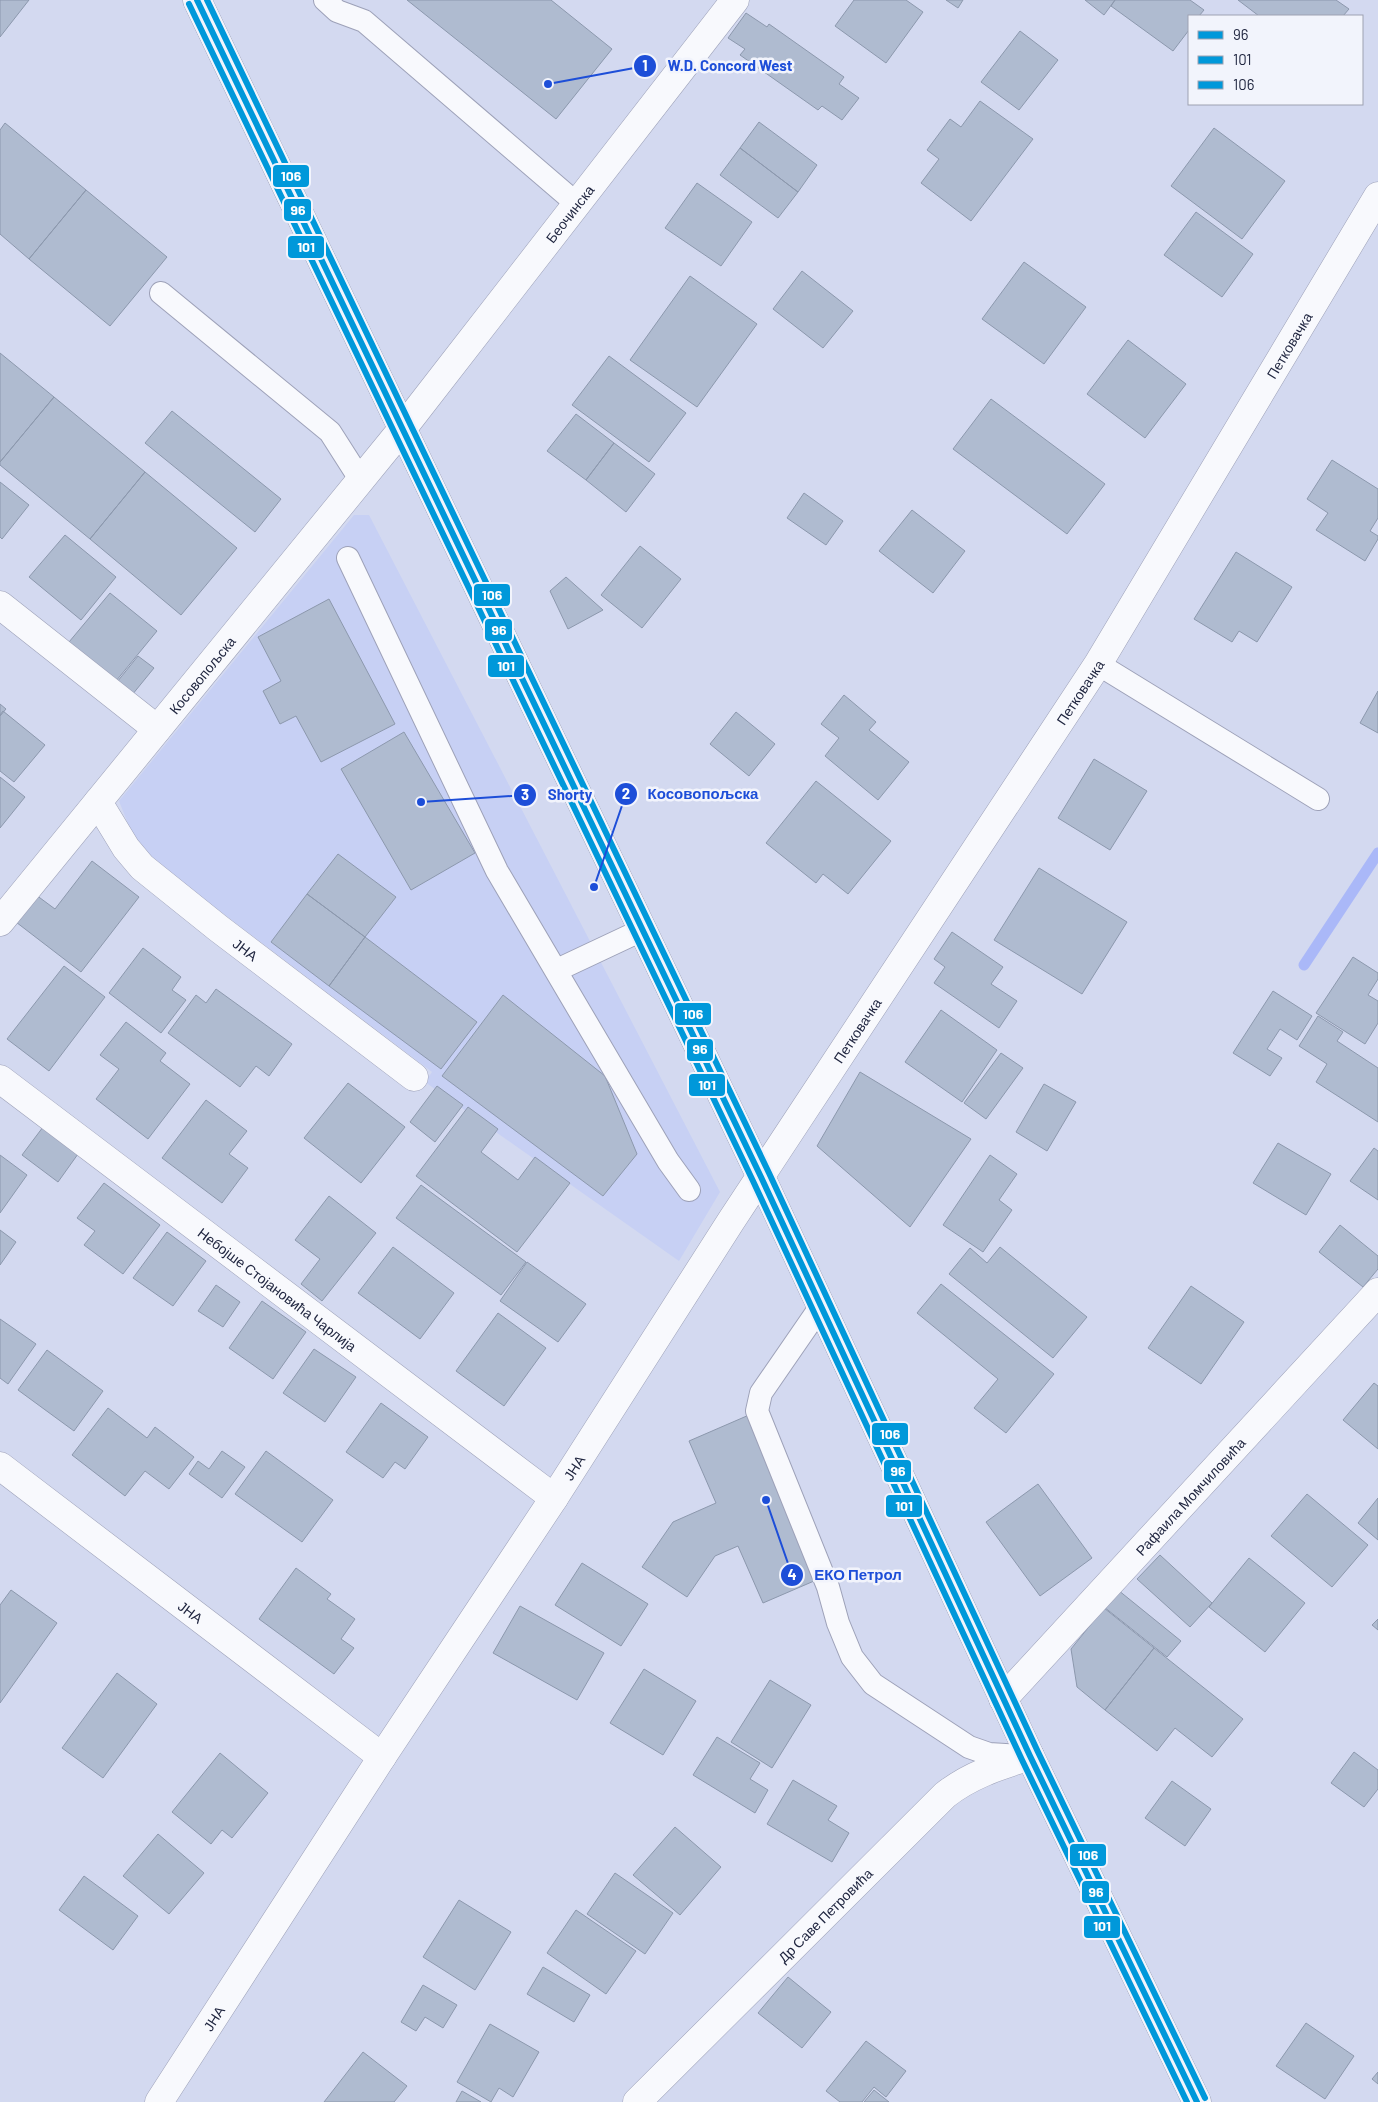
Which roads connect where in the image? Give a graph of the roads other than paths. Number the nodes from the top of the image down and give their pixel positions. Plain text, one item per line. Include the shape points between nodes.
1 (197, 0) edge
2 (325, 0) edge
3 (735, 0) edge
4 (1378, 196) edge
5 (577, 204) junction
6 (161, 293) dead end
7 (403, 428) junction
8 (360, 479) junction
9 (348, 558) dead end
10 (0, 605) edge
11 (1098, 664) junction
12 (157, 729) junction
13 (1318, 799) dead end
14 (98, 802) junction
15 (2, 915) edge
16 (642, 930) junction
17 (557, 970) junction
18 (414, 1077) dead end
19 (0, 1079) edge
20 (761, 1177) junction
21 (689, 1190) dead end
22 (1378, 1292) edge
23 (821, 1306) junction
24 (0, 1466) edge
25 (554, 1498) junction
26 (1003, 1699) junction
27 (1030, 1756) junction
28 (382, 1757) junction
29 (159, 2102) edge
30 (636, 2102) edge
31 (1197, 2102) edge

1 - 7 street
2 - 5 lane via 337,11 364,21
3 - 5 street, Беочинска
4 - 11 street, Петковачка
5 - 7 street, Беочинска
6 - 8 lane via 330,432
7 - 8 street, Косовопољска
7 - 16 street
8 - 12 street, Косовопољска
9 - 17 lane via 497,871
10 - 12 street
11 - 13 lane
11 - 20 street, Петковачка
12 - 14 street, Косовопољска
14 - 15 street, Косовопољска
14 - 18 street, ЈНА via 126,848 142,866
16 - 17 lane
16 - 20 street
17 - 21 lane via 668,1161
19 - 25 street, Небојше Стојановића Чарлија
20 - 23 street
20 - 25 street, ЈНА
22 - 26 street, Рафаила Момчиловића
23 - 26 street
23 - 27 lane via 761,1393 757,1411 828,1587 852,1657 873,1684 969,1747 993,1755
24 - 28 street, ЈНА
25 - 28 street, ЈНА
26 - 27 street
27 - 30 street, Др Саве Петровића via 982,1772 945,1795
27 - 31 street
28 - 29 street, ЈНА

